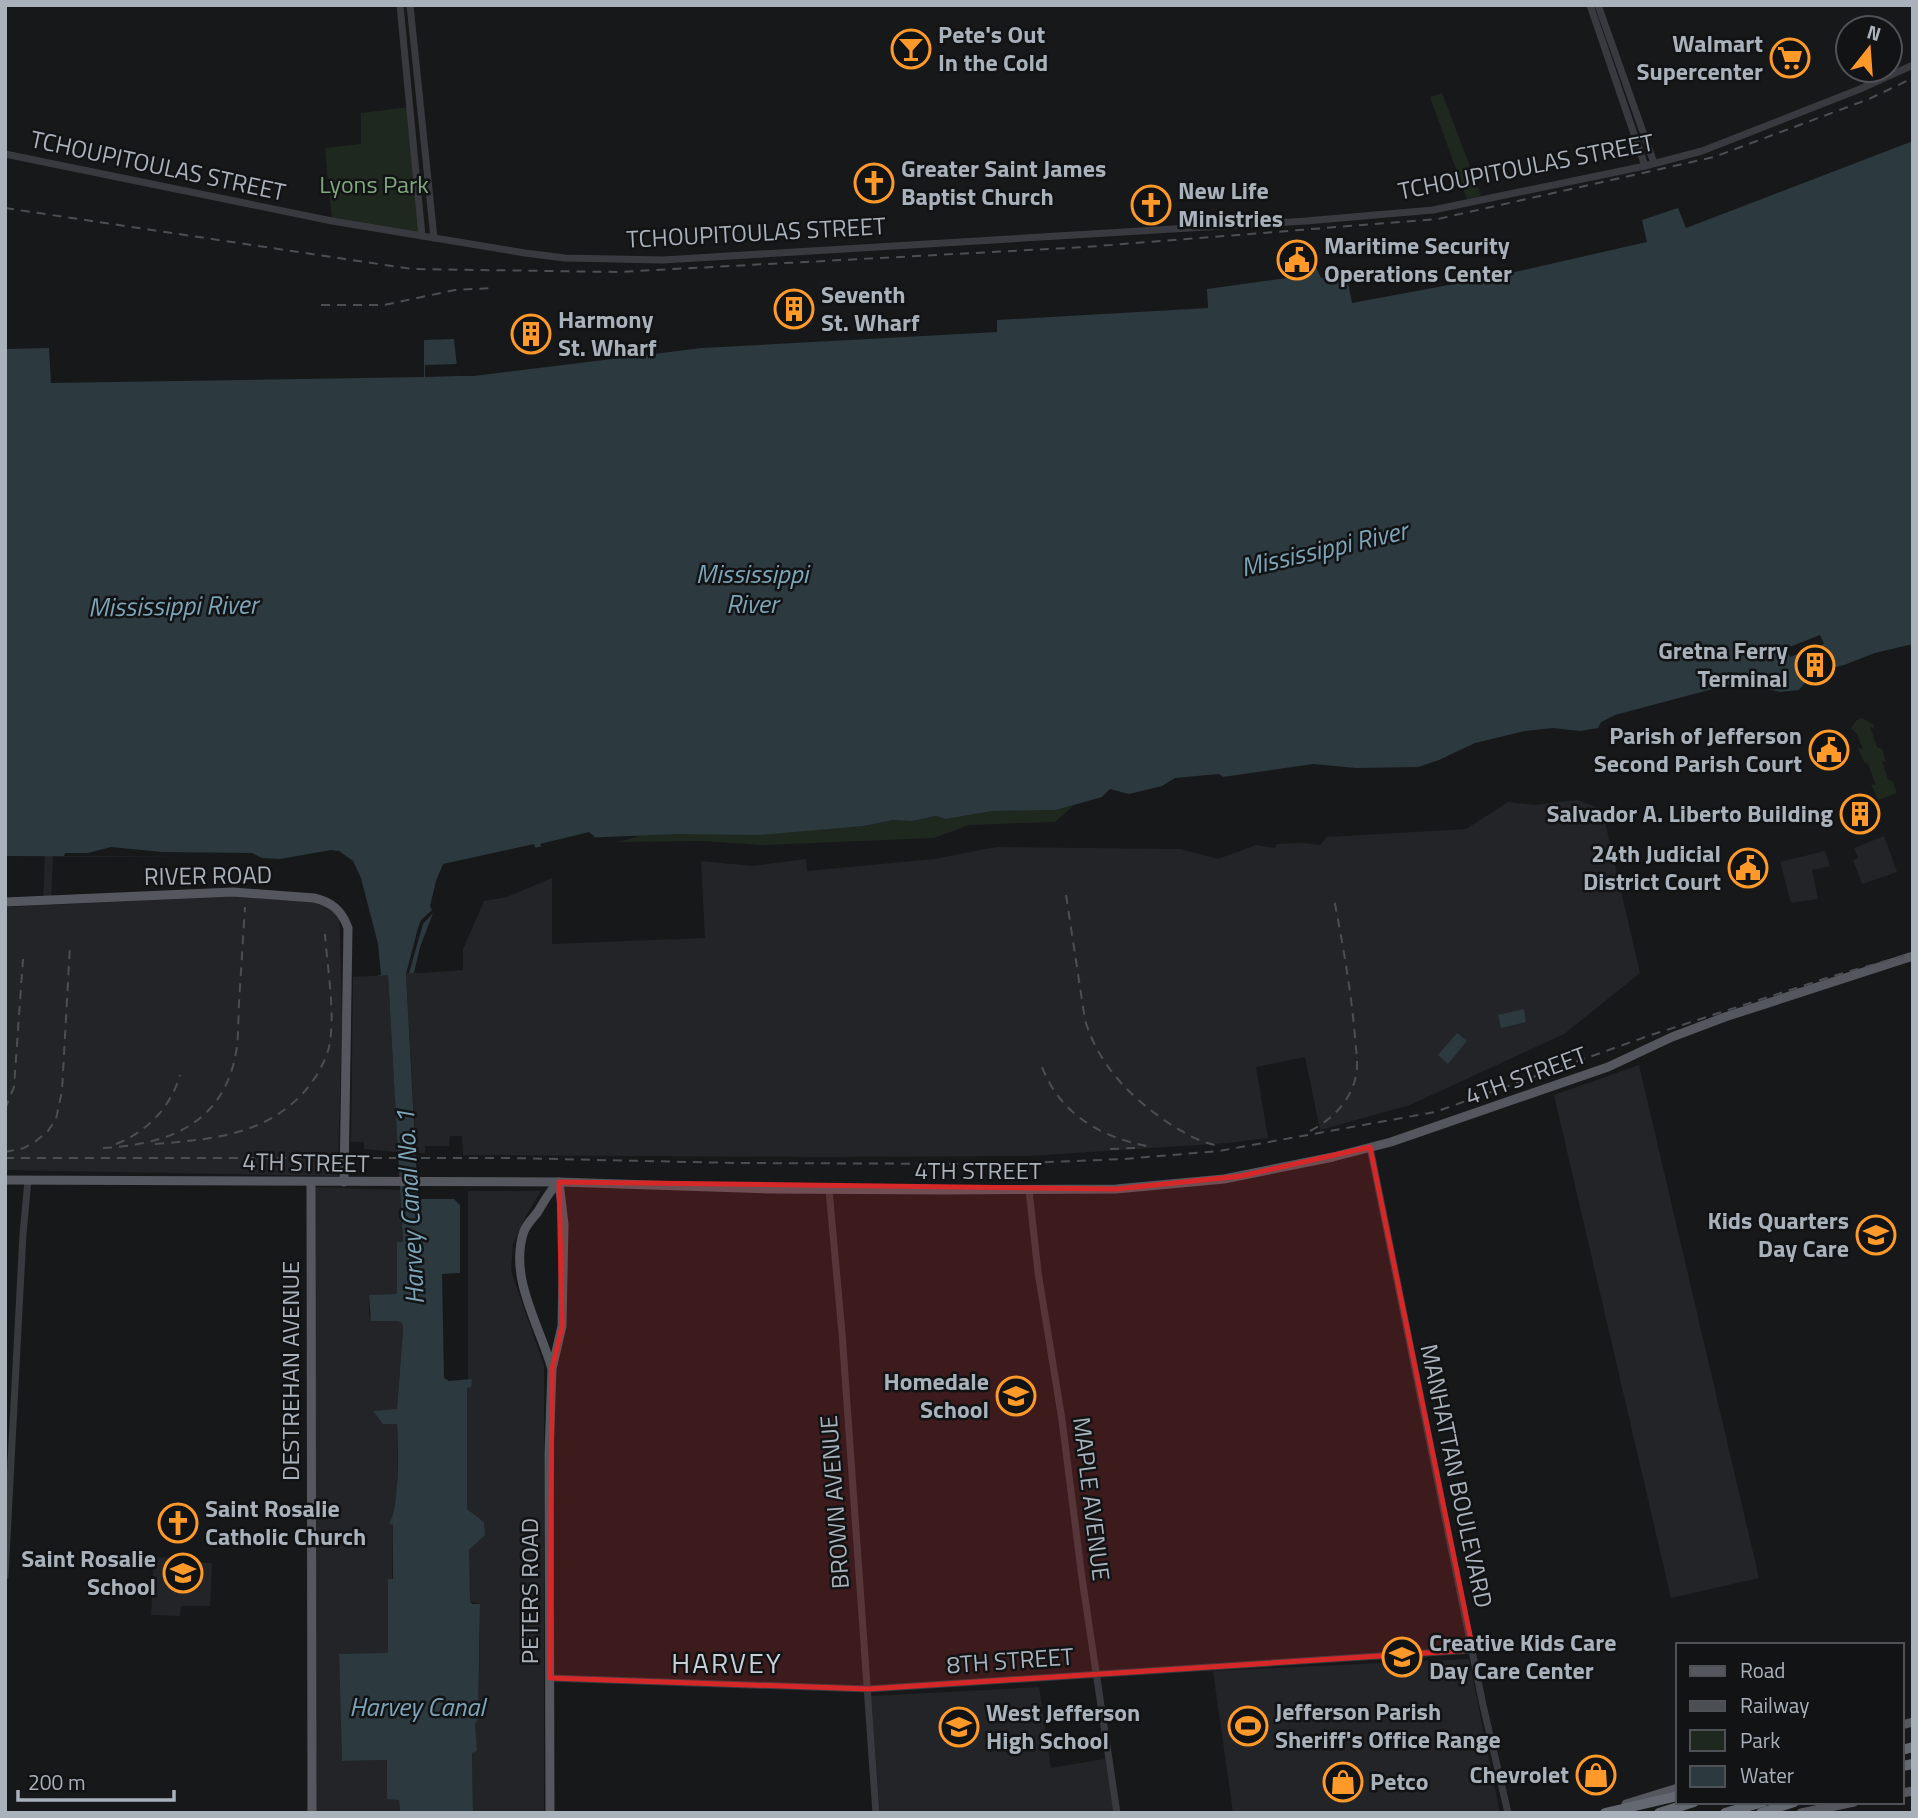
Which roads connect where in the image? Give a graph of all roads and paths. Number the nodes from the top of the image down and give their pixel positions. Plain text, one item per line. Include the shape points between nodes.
1 (400, 5) edge
2 (411, 5) edge
3 (1590, 5) edge
4 (1598, 5) edge
5 (1913, 65) edge
6 (5, 154) edge
7 (1654, 163) junction
8 (1645, 166) junction
9 (422, 236) junction
10 (434, 238) junction
11 (5, 902) edge
12 (1913, 956) edge
13 (1370, 1147) junction
14 (5, 1180) edge
15 (28, 1180) junction
16 (311, 1182) junction
17 (344, 1182) junction
18 (559, 1182) junction
19 (829, 1190) junction
20 (1029, 1190) junction
21 (551, 1369) junction
22 (5, 1576) edge
23 (1472, 1650) junction
24 (1098, 1675) junction
25 (550, 1678) junction
26 (868, 1689) junction
27 (1676, 1789) edge
28 (1675, 1797) edge
29 (1688, 1804) edge
30 (1756, 1804) edge
31 (1788, 1804) edge
32 (1823, 1806) edge
33 (312, 1813) edge
34 (550, 1813) edge
35 (876, 1813) edge
36 (1117, 1813) edge
37 (1508, 1813) edge
38 (1604, 1813) edge
39 (1659, 1813) edge
40 (1725, 1813) edge
41 (1761, 1813) edge
42 (1801, 1813) edge

1 - 9 street
2 - 10 street
3 - 8 street
4 - 7 street
5 - 7 street, TCHOUPITOULAS STREET via 1739,137
6 - 9 street, TCHOUPITOULAS STREET
7 - 8 street, TCHOUPITOULAS STREET
8 - 10 street, TCHOUPITOULAS STREET via 1433,210 810,252 596,259
9 - 10 street, TCHOUPITOULAS STREET
11 - 17 main road, RIVER ROAD via 233,892 327,901 344,917 348,928
12 - 13 main road, 4TH STREET via 1725,1017 1608,1067
13 - 20 main road, 4TH STREET via 1224,1178 1116,1189
13 - 23 street, MANHATTAN BOULEVARD
14 - 15 main road, 4TH STREET
15 - 16 main road, 4TH STREET
15 - 22 street
16 - 17 main road, 4TH STREET
16 - 33 main road, DESTREHAN AVENUE
17 - 18 main road, 4TH STREET
18 - 19 main road, 4TH STREET
18 - 21 main road, PETERS ROAD via 564,1224 562,1335
18 - 21 main road, PETERS ROAD via 523,1234 520,1264
19 - 20 main road, 4TH STREET
19 - 26 street, BROWN AVENUE
20 - 24 street, MAPLE AVENUE
21 - 25 main road, PETERS ROAD
23 - 24 street, 8TH STREET
23 - 37 street, MANHATTAN BOULEVARD
24 - 26 street, 8TH STREET
24 - 36 street, MAPLE AVENUE
25 - 26 street, 8TH STREET
25 - 34 main road, PETERS ROAD
26 - 35 street, BROWN AVENUE
27 - 38 main road
28 - 38 highway
29 - 39 highway
30 - 40 highway
31 - 41 highway
32 - 42 main road

